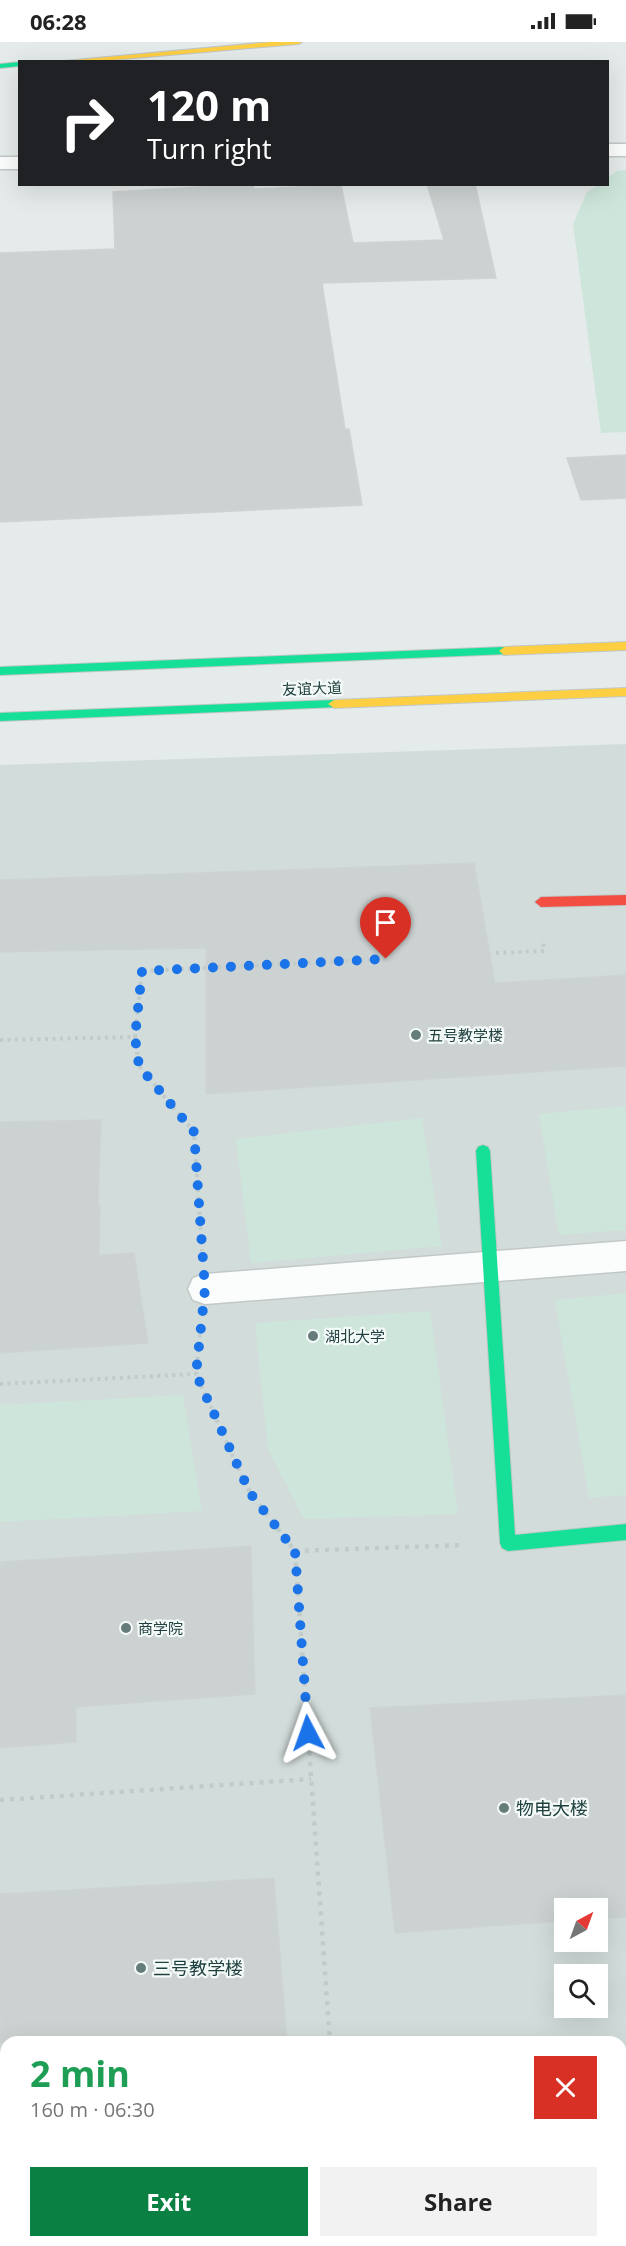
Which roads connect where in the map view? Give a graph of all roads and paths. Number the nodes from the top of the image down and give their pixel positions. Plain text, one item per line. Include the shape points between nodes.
1 (298, 42) edge
2 (81, 60) edge
3 (18, 64) edge
4 (0, 66) edge
5 (609, 150) edge
6 (626, 150) edge
7 (0, 163) edge
8 (18, 163) edge
9 (626, 646) edge
10 (0, 671) edge
11 (626, 692) edge
12 (0, 717) edge
13 (626, 900) edge
14 (541, 902) dead end
15 (386, 959) dead end
16 (135, 1037) junction
17 (0, 1040) edge
18 (483, 1151) dead end
19 (626, 1256) edge
20 (491, 1266) junction
21 (205, 1289) junction
22 (196, 1374) junction
23 (0, 1384) edge
24 (626, 1532) edge
25 (508, 1543) junction
26 (295, 1551) junction
27 (311, 1779) junction
28 (0, 1800) edge
29 (330, 2036) edge

1 - 2 main road
3 - 4 main road
5 - 6 street
7 - 8 street
9 - 10 main road, 友谊大道
11 - 12 main road, 友谊大道
13 - 14 main road
15 - 16 path via 142,971
16 - 17 path
16 - 21 path via 139,1066 194,1132
18 - 20 main road
19 - 20 street
20 - 21 street
20 - 25 main road
21 - 22 path
22 - 23 path
22 - 26 path via 250,1493
24 - 25 main road
25 - 26 path
26 - 27 path
27 - 28 path
27 - 29 path

